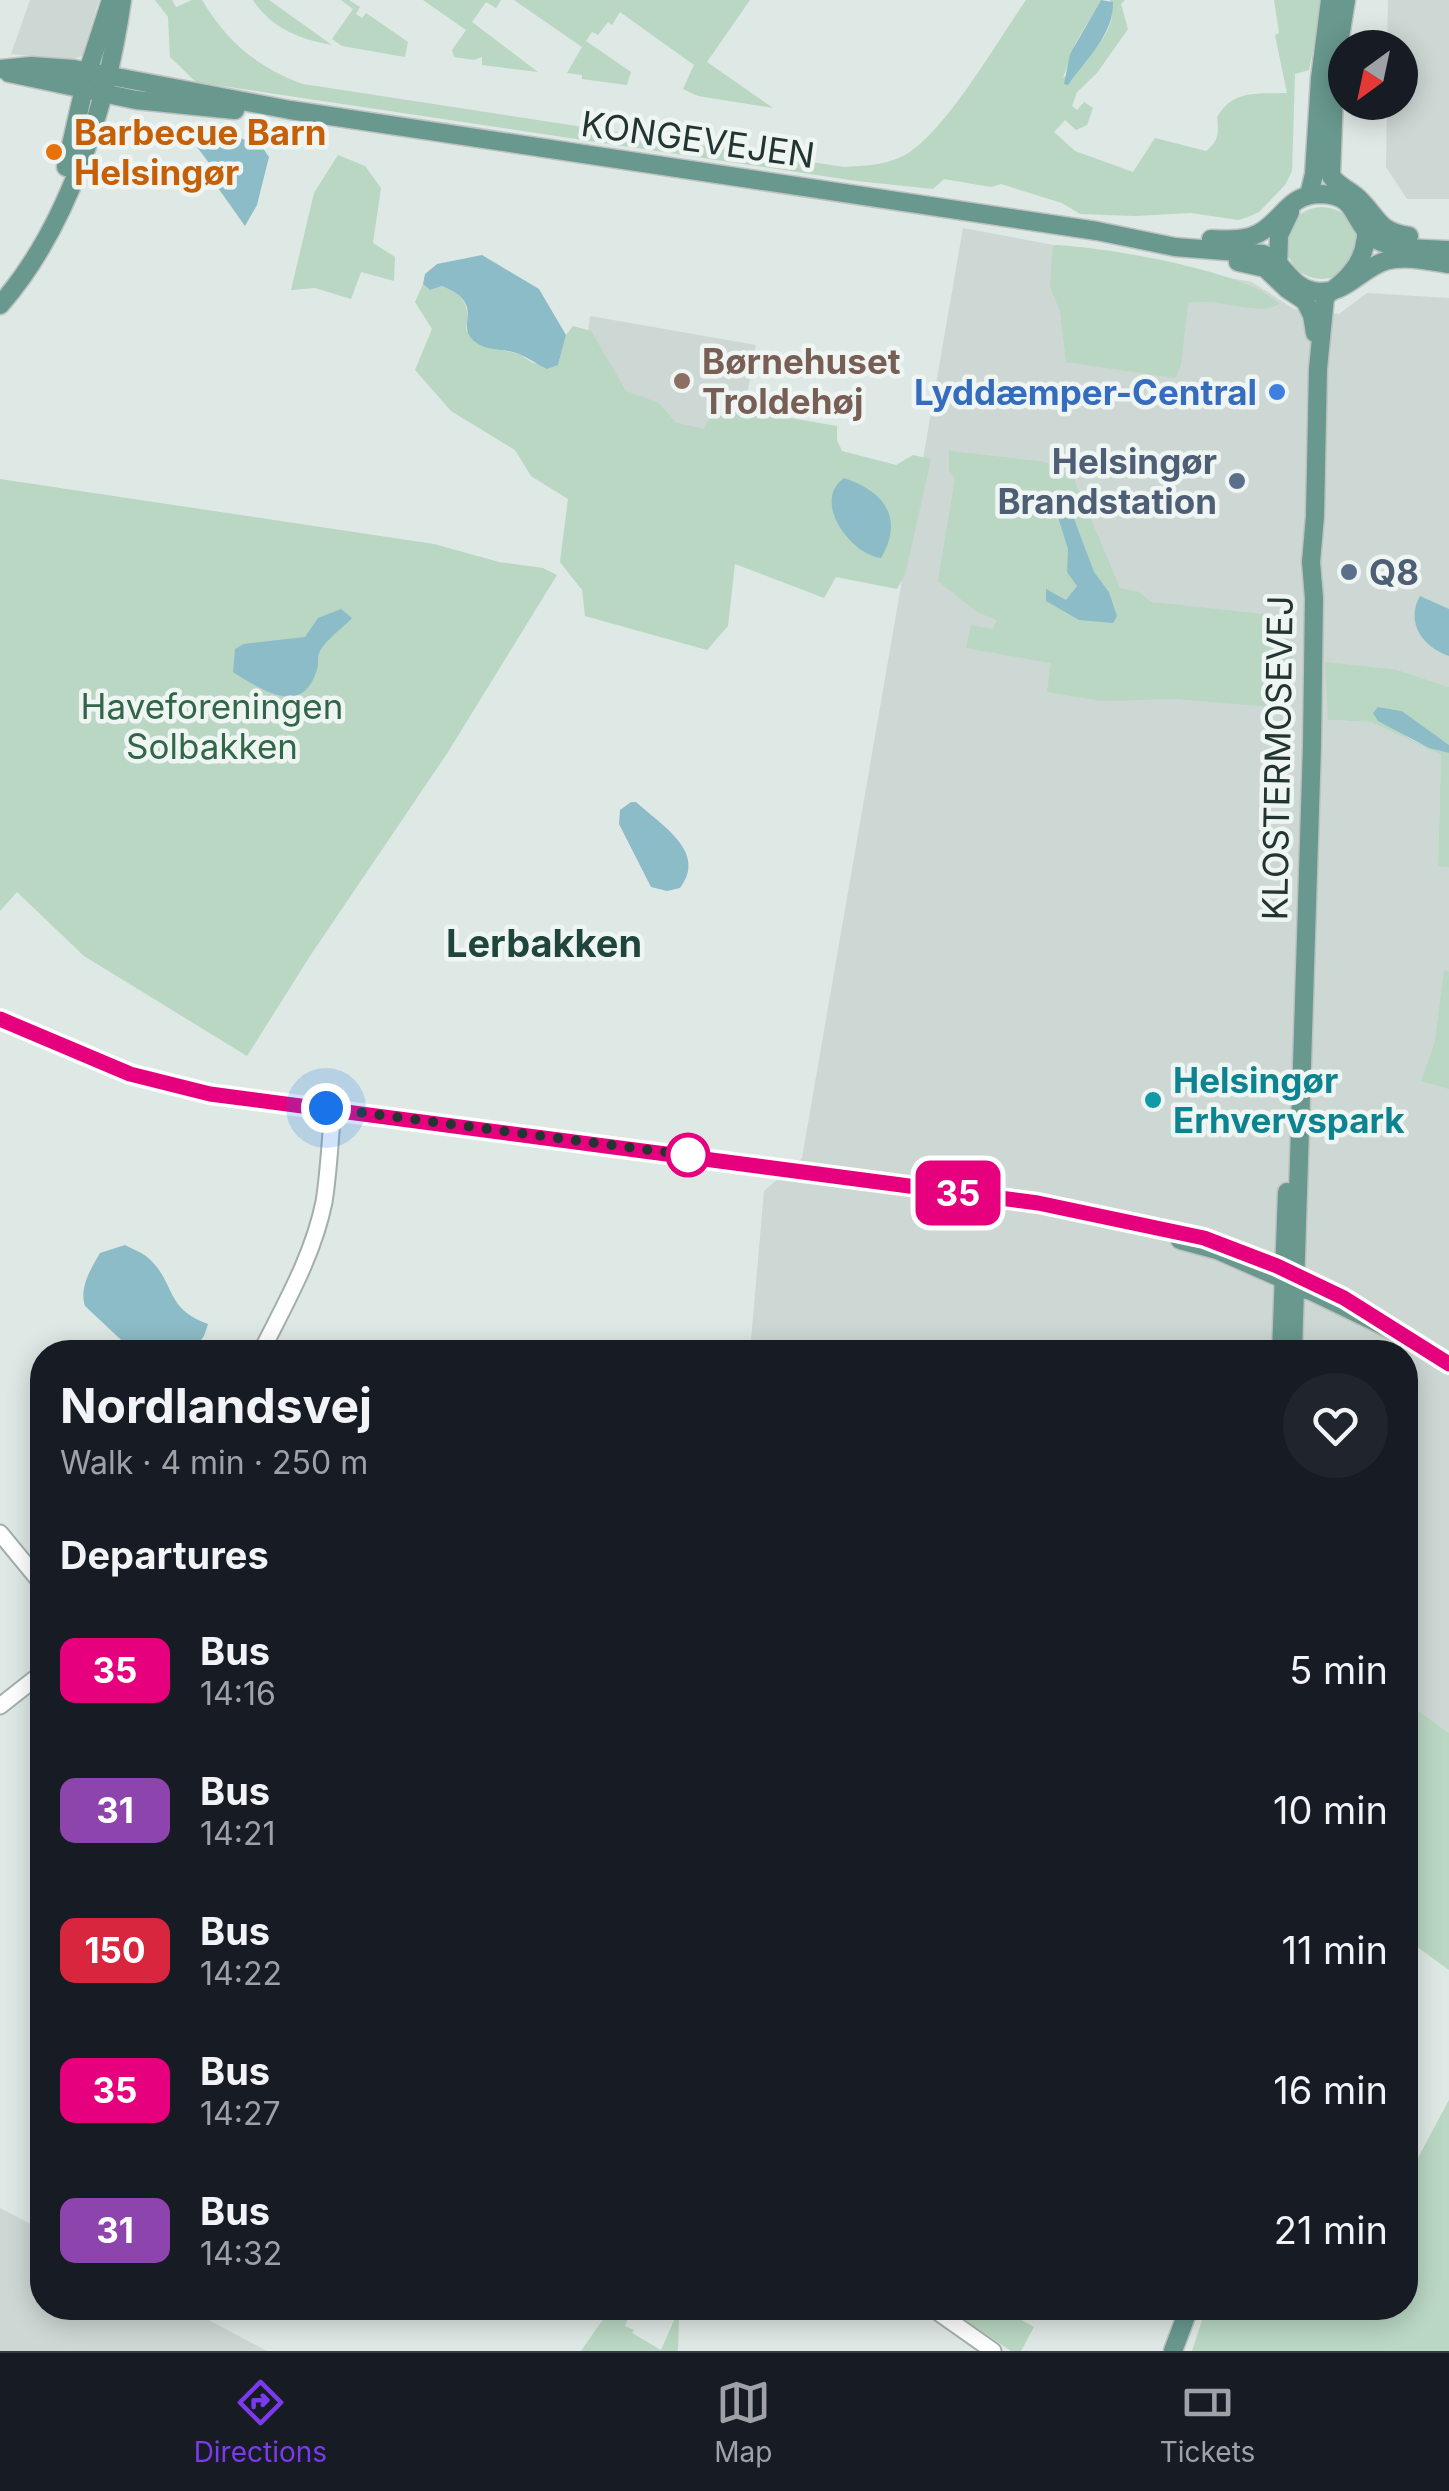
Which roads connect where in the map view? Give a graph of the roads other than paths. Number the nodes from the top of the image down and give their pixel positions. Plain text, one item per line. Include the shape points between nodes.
1 (112, 0) edge
2 (122, 0) edge
3 (1330, 0) edge
4 (1346, 0) edge
5 (2, 69) edge
6 (93, 82) junction
7 (290, 110) junction
8 (1302, 198) junction
9 (1361, 202) junction
10 (1366, 229) junction
11 (1097, 231) junction
12 (1449, 240) edge
13 (1449, 250) edge
14 (1277, 263) junction
15 (1449, 264) edge
16 (1283, 285) junction
17 (1336, 290) junction
18 (0, 303) edge
19 (1318, 368) junction
20 (0, 1019) edge
21 (333, 1108) junction
22 (1298, 1148) junction
23 (1155, 1229) junction
24 (1180, 1240) joint
25 (1289, 1281) junction
26 (1402, 1335) joint
27 (267, 1340) edge
28 (1282, 1340) edge
29 (1291, 1340) edge
30 (1401, 1340) edge
31 (1410, 1340) edge
32 (1418, 1345) edge
33 (1418, 1349) edge
34 (1449, 1365) edge
35 (0, 1533) edge
36 (30, 1569) edge
37 (30, 1682) edge
38 (0, 1706) edge
39 (949, 2320) edge
40 (1185, 2320) edge
41 (993, 2351) edge
42 (1173, 2351) edge

1 - 6 main road
2 - 6 main road
3 - 8 main road via 1314,174
4 - 9 main road via 1330,169 1334,181
5 - 6 main road, KONGEVEJEN
6 - 7 main road, KONGEVEJEN
6 - 7 main road, KONGEVEJEN via 192,107
6 - 18 main road via 61,187
6 - 18 main road via 68,190 31,266
7 - 11 main road, KONGEVEJEN
8 - 10 main road via 1344,201
8 - 11 main road, KONGEVEJEN via 1266,229 1240,239
8 - 14 main road via 1284,221
9 - 10 main road
9 - 12 main road via 1384,228
10 - 13 main road via 1381,241
10 - 17 main road via 1358,264
11 - 14 main road, KONGEVEJEN via 1175,247 1262,254
11 - 16 main road via 1166,254 1257,265
14 - 16 main road
14 - 17 main road via 1300,286
15 - 17 main road via 1386,261
16 - 19 main road, KLOSTERMOSEVEJ via 1309,305
17 - 19 main road, KLOSTERMOSEVEJ via 1324,316
19 - 22 main road, KLOSTERMOSEVEJ
20 - 21 street via 168,1085
21 - 23 street via 1038,1203
21 - 27 street via 315,1235
22 - 25 main road, KLOSTERMOSEVEJ
22 - 25 main road, KLOSTERMOSEVEJ via 1290,1174
23 - 24 street
23 - 25 street via 1204,1238
24 - 25 main road
25 - 26 main road
25 - 28 main road, KLOSTERMOSEVEJ
25 - 29 main road, KLOSTERMOSEVEJ
25 - 30 street
26 - 31 street
32 - 34 street
33 - 34 street
35 - 36 street
37 - 38 street
39 - 41 street
40 - 42 main road

